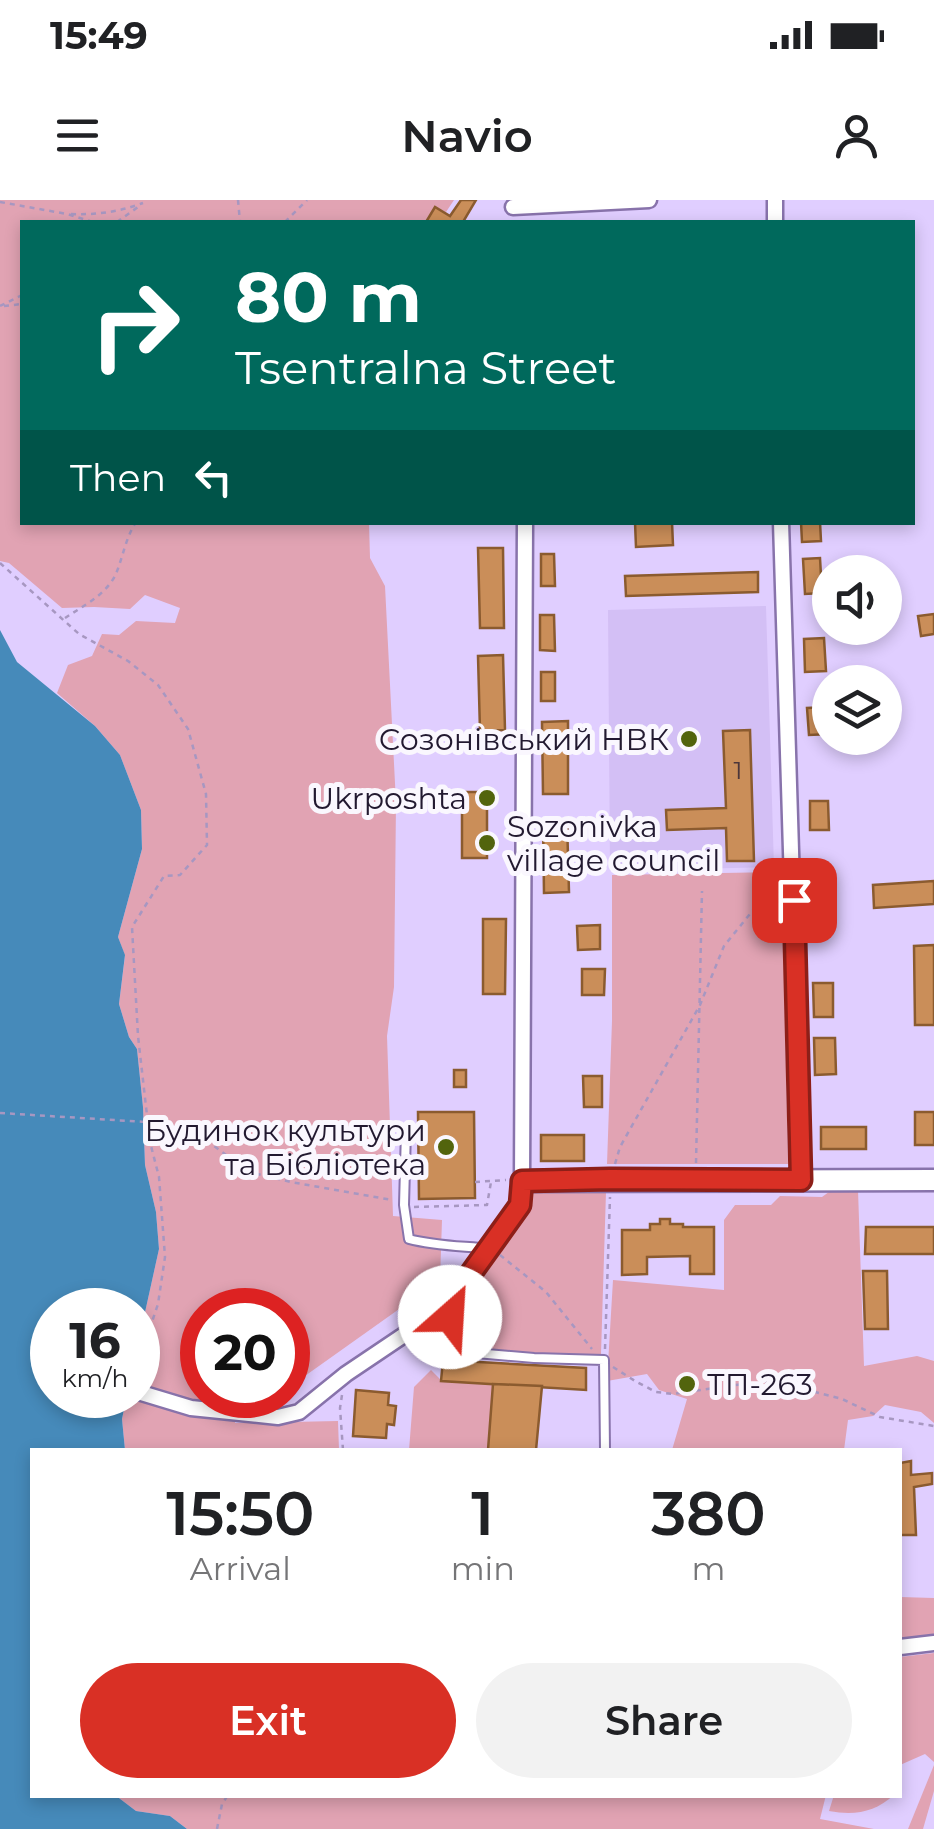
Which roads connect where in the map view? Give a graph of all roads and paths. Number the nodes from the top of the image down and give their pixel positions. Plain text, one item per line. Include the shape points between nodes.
1 (307, 200) edge
2 (649, 200) edge
3 (0, 202) edge
4 (145, 202) edge
5 (514, 210) edge
6 (67, 214) junction
7 (86, 220) edge
8 (120, 220) edge
9 (287, 220) edge
10 (134, 525) edge
11 (525, 525) edge
12 (782, 525) edge
13 (0, 563) edge
14 (62, 620) junction
15 (793, 860) junction
16 (702, 891) dead end
17 (700, 1006) junction
18 (0, 1114) edge
19 (147, 1122) junction
20 (406, 1130) dead end
21 (610, 1179) junction
22 (696, 1180) junction
23 (801, 1180) junction
24 (934, 1180) edge
25 (498, 1181) dead end
26 (522, 1181) junction
27 (475, 1182) dead end
28 (491, 1182) junction
29 (404, 1205) junction
30 (490, 1249) junction
31 (160, 1291) edge
32 (454, 1297) junction
33 (604, 1360) junction
34 (346, 1374) junction
35 (160, 1399) edge
36 (934, 1426) edge
37 (343, 1448) edge
38 (604, 1448) edge
39 (934, 1643) edge
40 (902, 1647) edge
41 (226, 1798) edge
42 (217, 1829) edge

1 - 9 path
2 - 5 street
3 - 6 path
4 - 6 path
4 - 8 path
6 - 7 path
10 - 14 path via 100,595
11 - 26 street
12 - 15 street
13 - 14 path
14 - 19 path via 158,685 188,729 206,794 207,846 180,875 164,876 132,928
15 - 17 path via 724,946
15 - 23 street
16 - 17 path
17 - 21 path via 620,1146
17 - 22 path
18 - 19 path
19 - 29 path via 182,1128 249,1172
19 - 31 path via 159,1177 165,1257
20 - 29 lane
21 - 22 street
21 - 26 street
21 - 33 path
22 - 23 street
23 - 24 street
25 - 28 path
26 - 30 street via 520,1205
27 - 28 path
28 - 29 path via 487,1205
29 - 30 lane via 408,1239
30 - 32 street
30 - 33 path via 546,1292
32 - 33 lane via 454,1351
32 - 34 street
33 - 36 path via 656,1392 776,1382 880,1417
33 - 38 lane
34 - 35 street via 299,1412 278,1416
34 - 37 path
39 - 40 street
41 - 42 path

